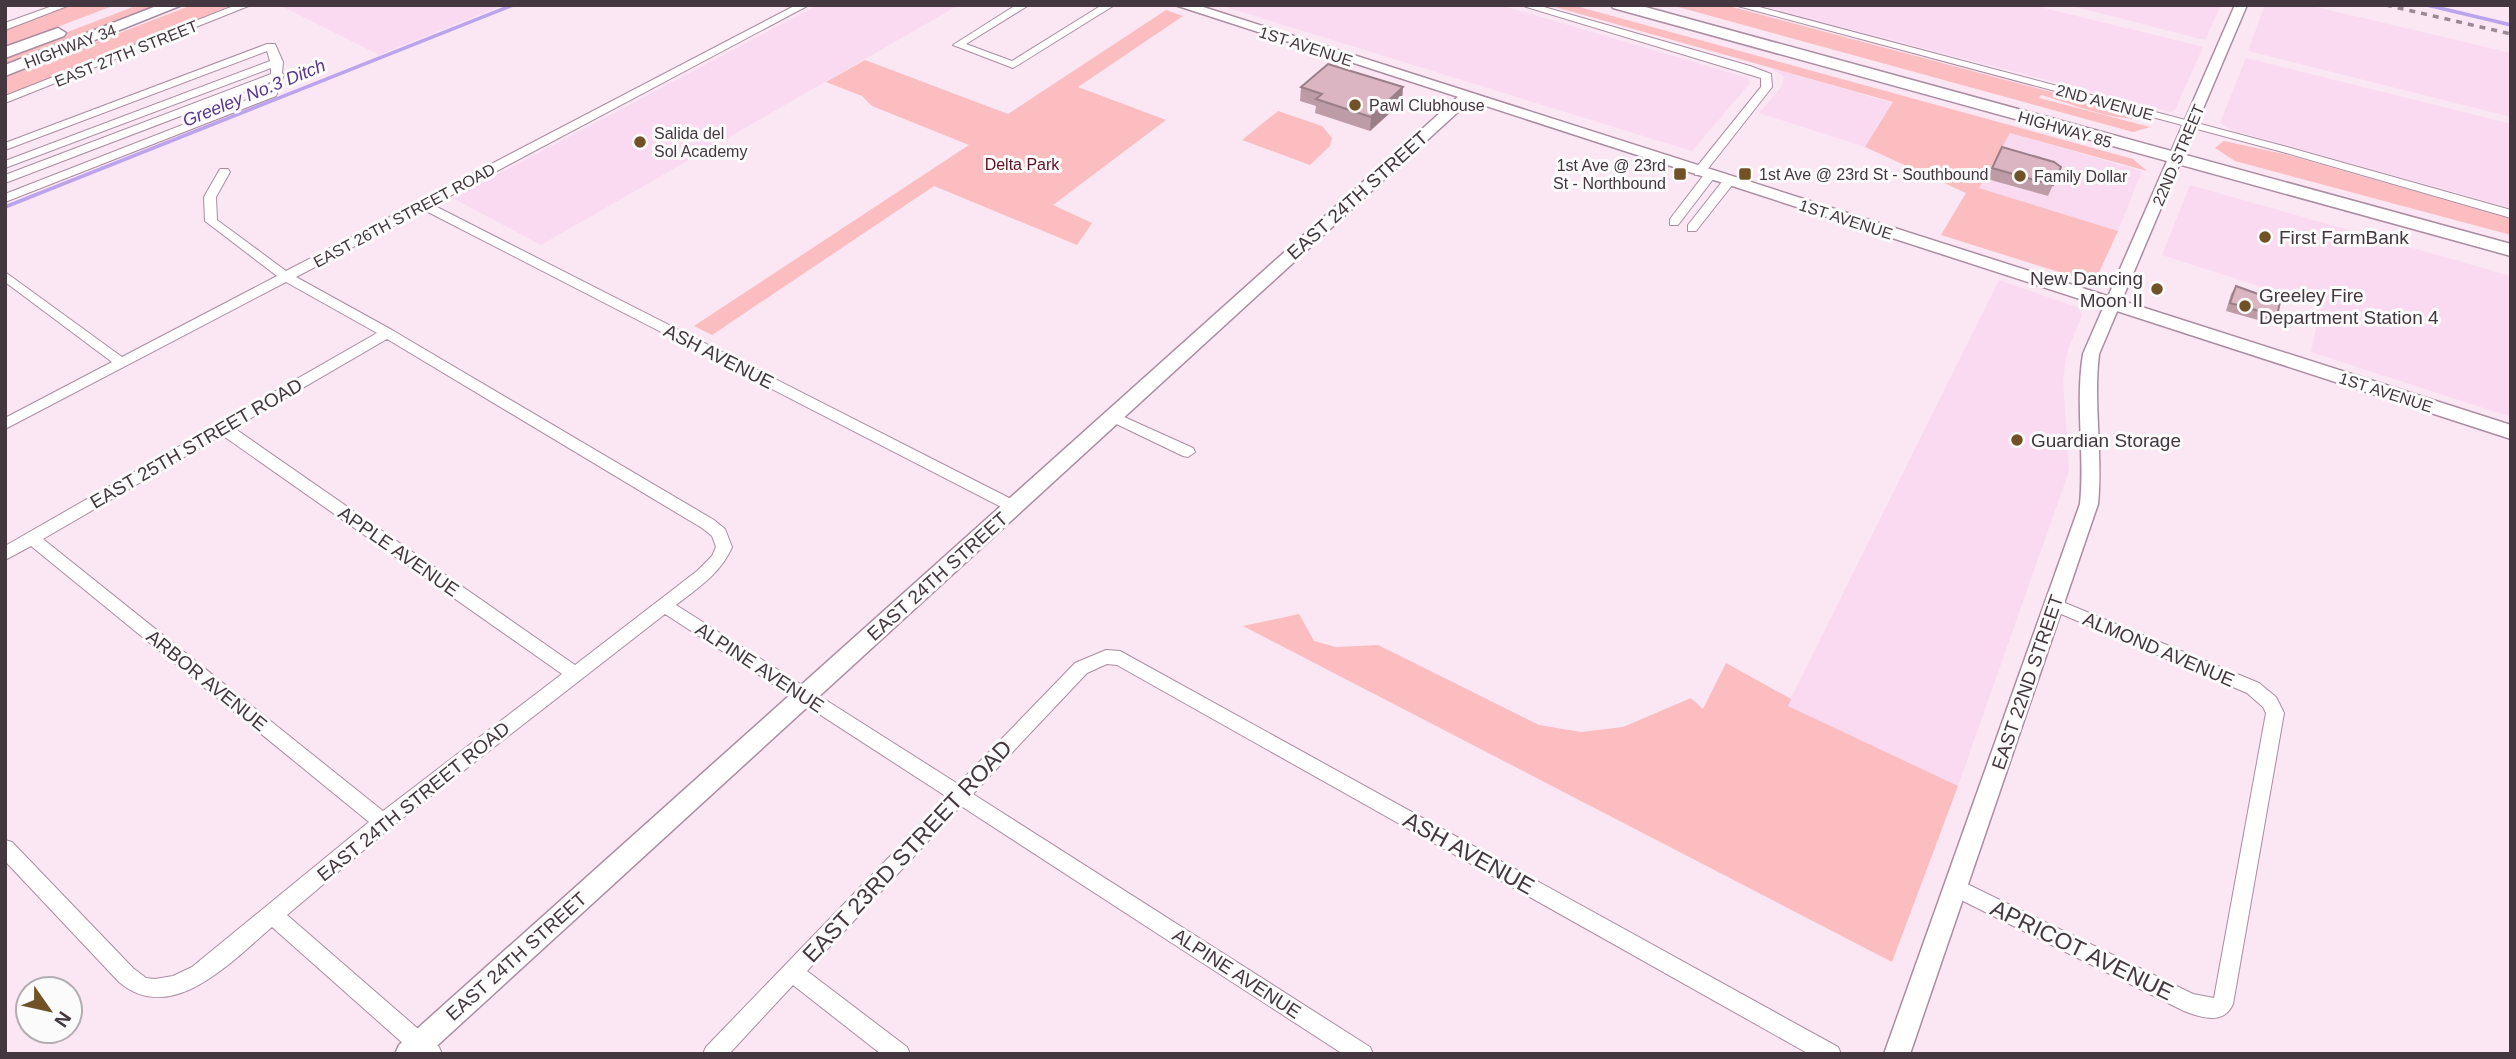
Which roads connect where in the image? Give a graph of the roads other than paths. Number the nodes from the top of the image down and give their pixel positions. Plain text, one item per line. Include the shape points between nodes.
1 (65, 5) edge
2 (131, 5) edge
3 (174, 5) edge
4 (246, 5) edge
5 (804, 5) edge
6 (1024, 5) edge
7 (1525, 5) edge
8 (1619, 5) edge
9 (1739, 5) edge
10 (2241, 5) edge
11 (1111, 6) edge
12 (1194, 7) edge
13 (5, 27) edge
14 (5, 53) edge
15 (278, 69) junction
16 (5, 71) edge
17 (1465, 98) junction
18 (5, 100) edge
19 (2191, 125) junction
20 (5, 148) edge
21 (19, 159) junction
22 (2176, 159) junction
23 (5, 165) edge
24 (31, 169) junction
25 (224, 172) dead end
26 (1705, 173) junction
27 (5, 179) edge
28 (1729, 181) junction
29 (44, 183) junction
30 (5, 198) edge
31 (424, 205) junction
32 (2511, 214) edge
33 (1674, 222) dead end
34 (1692, 228) dead end
35 (2511, 250) edge
36 (5, 275) edge
37 (286, 277) junction
38 (2113, 304) junction
39 (387, 333) junction
40 (122, 363) junction
41 (1113, 417) junction
42 (5, 424) edge
43 (223, 428) junction
44 (2511, 432) edge
45 (1188, 452) dead end
46 (1014, 507) junction
47 (31, 538) junction
48 (5, 554) edge
49 (2053, 604) junction
50 (664, 606) junction
51 (1106, 657) joint
52 (575, 674) junction
53 (805, 696) junction
54 (961, 794) junction
55 (383, 822) junction
56 (5, 848) edge
57 (1956, 888) junction
58 (273, 915) junction
59 (792, 972) junction
60 (2210, 1009) joint
61 (419, 1050) edge
62 (714, 1054) edge
63 (899, 1054) edge
64 (1362, 1054) edge
65 (1830, 1054) edge
66 (1897, 1054) edge

1 - 13 street
2 - 14 highway, HIGHWAY 34
3 - 16 highway, HIGHWAY 34
4 - 18 street, EAST 27TH STREET
5 - 31 street, EAST 26TH STREET ROAD
6 - 11 street via 958,45 1013,65
7 - 26 street via 1767,76 1766,86
8 - 22 highway, HIGHWAY 85
9 - 19 street, 2ND AVENUE
10 - 19 street, 22ND STREET
12 - 17 main road, 1ST AVENUE
15 - 20 street via 271,46
15 - 21 street
15 - 24 street
15 - 29 street via 272,94
17 - 26 main road, 1ST AVENUE
17 - 41 street, EAST 24TH STREET
19 - 22 street, 22ND STREET
19 - 32 street, 2ND AVENUE
20 - 21 street
21 - 23 street
21 - 24 street
22 - 35 highway, HIGHWAY 85
22 - 38 street, 22ND STREET
24 - 27 street
24 - 29 street
25 - 37 street via 210,197 211,221
26 - 28 main road, 1ST AVENUE
26 - 33 street
28 - 34 street
28 - 38 main road, 1ST AVENUE
29 - 30 street
31 - 37 street, EAST 26TH STREET ROAD
31 - 46 street, ASH AVENUE
36 - 40 street
37 - 39 street
37 - 40 street, EAST 26TH STREET ROAD
38 - 44 main road, 1ST AVENUE
38 - 49 street, EAST 22ND STREET via 2087,373 2089,504
39 - 43 street, EAST 25TH STREET ROAD
39 - 50 street via 719,533 724,547 719,559
40 - 42 street, EAST 26TH STREET ROAD
41 - 45 street
41 - 46 street, EAST 24TH STREET
43 - 47 street, EAST 25TH STREET ROAD
43 - 52 street, APPLE AVENUE
46 - 53 street, EAST 24TH STREET
47 - 48 street, EAST 25TH STREET ROAD
47 - 55 street, ARBOR AVENUE
49 - 57 street, EAST 22ND STREET
49 - 60 street, ALMOND AVENUE via 2253,688 2270,702 2274,713 2270,740 2223,1004
50 - 52 street, EAST 24TH STREET ROAD
50 - 53 street, ALPINE AVENUE
51 - 54 street, EAST 23RD STREET ROAD via 1081,668
51 - 65 street, ASH AVENUE via 1120,658
52 - 55 street, EAST 24TH STREET ROAD
53 - 54 street, ALPINE AVENUE
53 - 61 street, EAST 24TH STREET
54 - 59 street, EAST 23RD STREET ROAD
54 - 64 street, ALPINE AVENUE
55 - 58 street, EAST 24TH STREET ROAD
56 - 58 street, EAST 24TH STREET ROAD via 126,975 144,988 174,986 191,979
57 - 60 street, APRICOT AVENUE via 2191,1004
57 - 66 street, EAST 22ND STREET
58 - 61 street
59 - 62 street, EAST 23RD STREET ROAD
59 - 63 street

